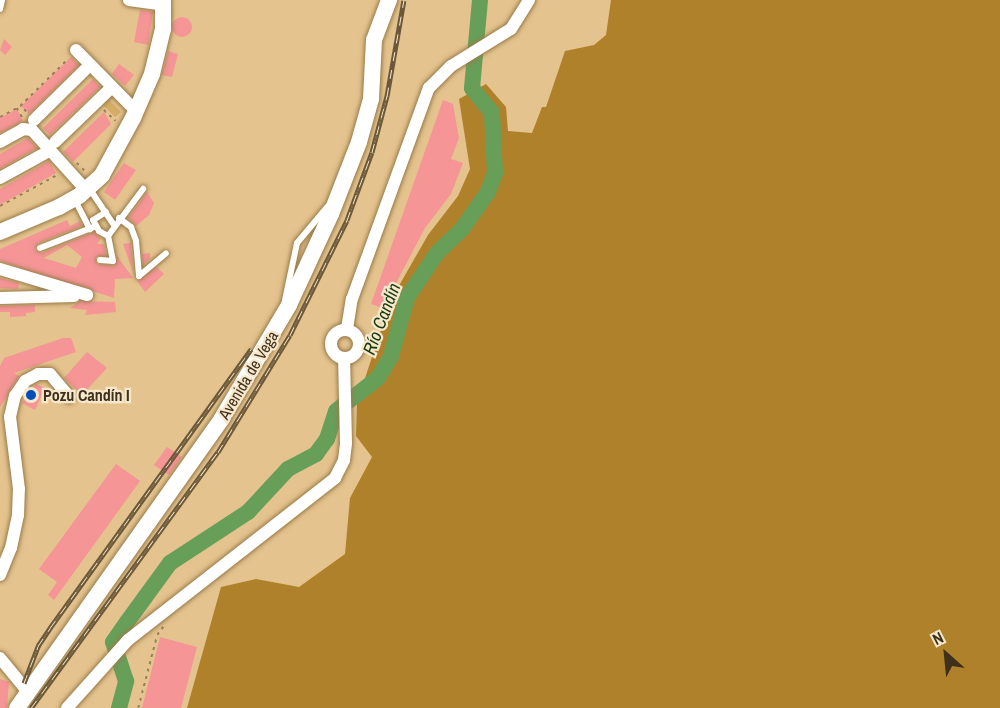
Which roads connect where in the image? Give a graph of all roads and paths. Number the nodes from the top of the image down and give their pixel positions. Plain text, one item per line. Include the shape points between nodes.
1 (2, 0) edge
2 (129, 0) edge
3 (390, 0) edge
4 (529, 0) edge
5 (164, 3) edge
6 (0, 9) edge
7 (75, 52) joint
8 (90, 65) junction
9 (112, 87) junction
10 (136, 111) junction
11 (98, 116) dead end
12 (0, 117) edge
13 (117, 122) dead end
14 (28, 126) junction
15 (0, 142) edge
16 (52, 146) junction
17 (60, 173) dead end
18 (0, 178) edge
19 (143, 189) dead end
20 (83, 192) junction
21 (0, 206) edge
22 (106, 212) junction
23 (119, 218) junction
24 (114, 225) junction
25 (93, 228) junction
26 (0, 232) edge
27 (108, 236) junction
28 (40, 248) dead end
29 (166, 253) dead end
30 (100, 260) dead end
31 (0, 269) edge
32 (0, 298) edge
33 (347, 329) junction
34 (344, 358) junction
35 (69, 397) dead end
36 (0, 575) edge
37 (162, 614) junction
38 (0, 658) edge
39 (28, 692) junction
40 (17, 708) edge
41 (67, 708) edge
42 (138, 708) edge

1 - 6 lane
2 - 5 street
3 - 39 street, Avenida de Vega via 374,40 371,99 365,121 338,198 285,313 222,418
4 - 33 street via 520,19 499,39 451,66 429,88 352,299
5 - 10 street via 159,48
7 - 8 street
7 - 14 path via 20,106
8 - 9 street
8 - 14 street
9 - 10 street
9 - 16 street
10 - 20 street via 113,157
11 - 13 path via 104,110
12 - 14 path via 17,108
14 - 15 street
14 - 16 street
16 - 18 street
16 - 20 street
17 - 21 path
19 - 23 lane
20 - 22 lane
20 - 25 lane
20 - 26 street
22 - 24 lane
22 - 25 lane via 93,220
23 - 24 lane
23 - 29 lane via 131,227 136,241 139,276
24 - 27 lane
25 - 27 lane
25 - 28 lane
27 - 30 lane via 113,261
31 - 32 street via 87,296
33 - 34 street via 356,334 360,343 353,356
33 - 34 street via 335,334 331,342 336,355
34 - 37 street via 344,460 335,478
35 - 36 street via 50,374 26,381 15,396 10,417 19,489 18,515
37 - 41 street via 102,664
37 - 42 path via 168,625 157,635
38 - 39 street
39 - 40 street, Avenida de Vega

